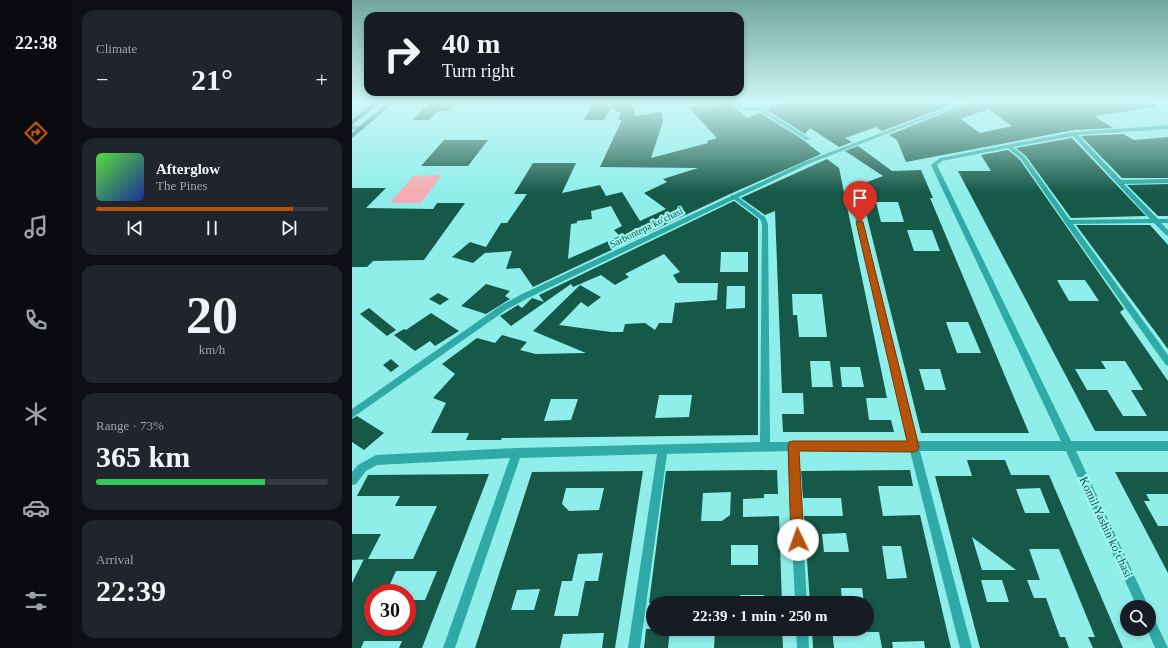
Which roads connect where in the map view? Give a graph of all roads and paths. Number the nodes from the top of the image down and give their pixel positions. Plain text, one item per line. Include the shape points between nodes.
1 (795, 131) edge
2 (891, 131) edge
3 (1111, 131) edge
4 (1074, 134) junction
5 (808, 139) dead end
6 (1008, 146) junction
7 (1119, 182) junction
8 (1168, 182) edge
9 (733, 196) junction
10 (856, 208) dead end
11 (1155, 221) junction
12 (1168, 221) edge
13 (1068, 222) junction
14 (1168, 234) edge
15 (1168, 362) edge
16 (352, 414) edge
17 (765, 446) junction
18 (793, 446) junction
19 (1168, 446) edge
20 (914, 447) junction
21 (1070, 447) junction
22 (663, 450) junction
23 (517, 453) junction
24 (352, 480) edge
25 (801, 596) edge
26 (1140, 600) edge
27 (1156, 635) edge
28 (802, 636) edge
29 (449, 648) edge
30 (634, 648) edge
31 (803, 648) edge
32 (966, 648) edge
33 (1162, 648) edge

1 - 5 street
2 - 9 street, Sarbontepa ko'chasi via 806,163
3 - 4 street
4 - 6 street
4 - 7 street
6 - 13 street via 1023,158
6 - 21 street, Komil Yashin koʻchasi via 940,160 934,164
7 - 8 street
7 - 11 street
9 - 16 street, Sarbontepa ko'chasi via 503,308
9 - 17 street via 763,218 765,224
10 - 20 street
11 - 12 street
11 - 13 street
11 - 14 street
13 - 15 street
17 - 18 street
17 - 22 street
18 - 20 street
18 - 25 street
19 - 21 street
20 - 21 street
20 - 32 street
21 - 26 street, Komil Yashin koʻchasi
22 - 23 street
22 - 30 street
23 - 24 street via 376,460 362,468
23 - 29 street
27 - 33 street
28 - 31 street

